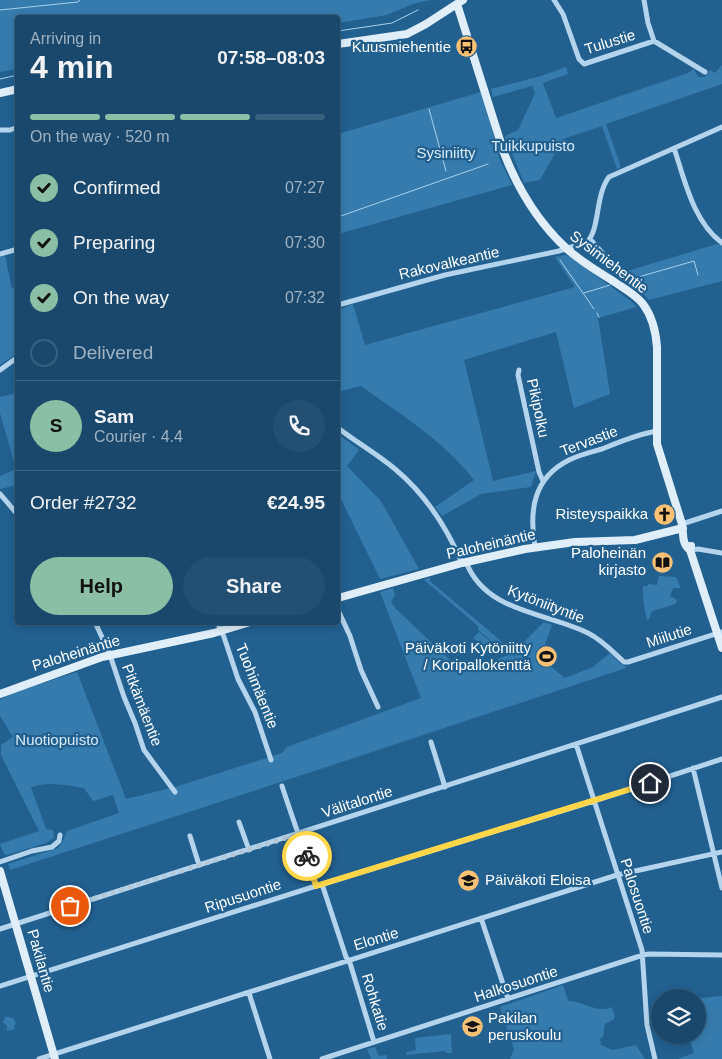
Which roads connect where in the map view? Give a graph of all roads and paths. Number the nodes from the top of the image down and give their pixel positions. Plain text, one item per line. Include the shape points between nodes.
1 (554, 0) edge
2 (644, 0) edge
3 (460, 2) edge
4 (654, 41) junction
5 (340, 44) edge
6 (705, 72) dead end
7 (15, 90) edge
8 (0, 93) edge
9 (722, 126) edge
10 (15, 128) edge
11 (0, 130) edge
12 (674, 148) junction
13 (590, 239) junction
14 (722, 242) edge
15 (567, 249) junction
16 (15, 250) edge
17 (0, 254) edge
18 (618, 272) dead end
19 (340, 304) edge
20 (15, 359) edge
21 (0, 370) edge
22 (519, 370) dead end
23 (340, 429) edge
24 (657, 431) junction
25 (543, 481) junction
26 (0, 494) edge
27 (722, 511) edge
28 (15, 512) edge
29 (682, 526) junction
30 (535, 547) junction
31 (690, 550) junction
32 (722, 553) edge
33 (464, 563) junction
34 (340, 597) edge
35 (340, 614) edge
36 (96, 625) edge
37 (218, 625) edge
38 (240, 625) edge
39 (221, 631) junction
40 (720, 633) edge
41 (722, 648) edge
42 (110, 655) junction
43 (624, 662) joint
44 (1, 692) edge
45 (722, 697) edge
46 (378, 707) dead end
47 (431, 742) dead end
48 (576, 744) junction
49 (722, 759) edge
50 (271, 760) dead end
51 (694, 768) junction
52 (282, 786) dead end
53 (445, 787) junction
54 (174, 792) dead end
55 (594, 801) junction
56 (239, 822) dead end
57 (299, 834) junction
58 (60, 836) dead end
59 (190, 836) dead end
60 (248, 850) junction
61 (722, 852) edge
62 (714, 853) junction
63 (0, 862) edge
64 (199, 865) junction
65 (0, 871) edge
66 (617, 875) junction
67 (322, 884) junction
68 (316, 886) junction
69 (722, 888) edge
70 (481, 918) junction
71 (16, 924) junction
72 (0, 929) edge
73 (643, 955) junction
74 (722, 955) edge
75 (348, 961) junction
76 (31, 976) junction
77 (0, 986) edge
78 (249, 993) junction
79 (508, 999) junction
80 (374, 1042) junction
81 (54, 1057) edge
82 (39, 1059) edge
83 (270, 1059) edge
84 (322, 1059) edge
85 (655, 1059) edge

1 - 4 street, Tulustie via 584,64
2 - 4 street
3 - 5 street via 407,34
3 - 15 street, Sysimiehentie via 512,172 540,219
4 - 6 street
7 - 8 street
9 - 12 street
10 - 11 street
12 - 13 street via 608,177 602,188
12 - 14 street via 694,206
13 - 15 street, Rakovalkeantie
13 - 18 street
15 - 19 street, Rakovalkeantie via 445,276
15 - 24 street, Sysimiehentie via 634,295 646,309 658,347
16 - 17 street
20 - 21 street
22 - 25 street, Pikipolku
23 - 33 street, Kytöniityntie via 393,468 413,488 440,521
24 - 25 street, Tervastie via 572,459
24 - 29 street, Sysimiehentie via 659,449
25 - 30 street, Tervastie via 533,508
26 - 28 street
27 - 29 street
29 - 30 street, Paloheinäntie via 635,540
29 - 31 street, Sysimiehentie via 690,542
30 - 33 street, Paloheinäntie
31 - 32 street
31 - 40 street, Sysimiehentie
33 - 34 street, Paloheinäntie
33 - 43 street, Kytöniityntie via 475,578 500,600 587,633
35 - 46 street
36 - 42 street, Pitkämäentie
37 - 39 street, Tuohimäentie
38 - 39 street, Paloheinäntie
39 - 42 street, Paloheinäntie
39 - 50 street, Tuohimäentie
40 - 41 street, Sysimiehentie
40 - 43 street, Miilutie
42 - 44 street, Paloheinäntie
42 - 54 street, Pitkämäentie via 144,750
45 - 48 street, Välitalontie
47 - 53 street
48 - 53 street, Välitalontie
48 - 55 street, Palosuontie
49 - 51 street, Ripusuontie
51 - 55 street, Ripusuontie
51 - 62 street
52 - 57 street
53 - 57 street, Välitalontie
55 - 66 street, Palosuontie
55 - 67 street, Ripusuontie
56 - 60 street
57 - 60 street, Välitalontie
57 - 68 street
58 - 63 street via 52,847
59 - 64 street
60 - 64 street, Välitalontie
61 - 62 street, Elontie
62 - 66 street, Elontie
62 - 69 street
64 - 71 street, Välitalontie
65 - 71 street, Pakilantie
66 - 70 street, Elontie
66 - 73 street, Palosuontie
67 - 68 street, Ripusuontie
67 - 75 street, Rohkatie
68 - 76 street, Ripusuontie
70 - 75 street, Elontie
70 - 79 street
71 - 72 street, Välitalontie
71 - 76 street, Pakilantie
73 - 74 street, Halkosuontie
73 - 79 street, Halkosuontie
73 - 85 street, Palosuontie via 647,1025
75 - 78 street, Elontie
75 - 80 street, Rohkatie
76 - 77 street, Ripusuontie
76 - 81 street, Pakilantie
78 - 81 street, Elontie
78 - 83 street
79 - 80 street, Halkosuontie
80 - 84 street, Halkosuontie
81 - 82 street, Elontie

